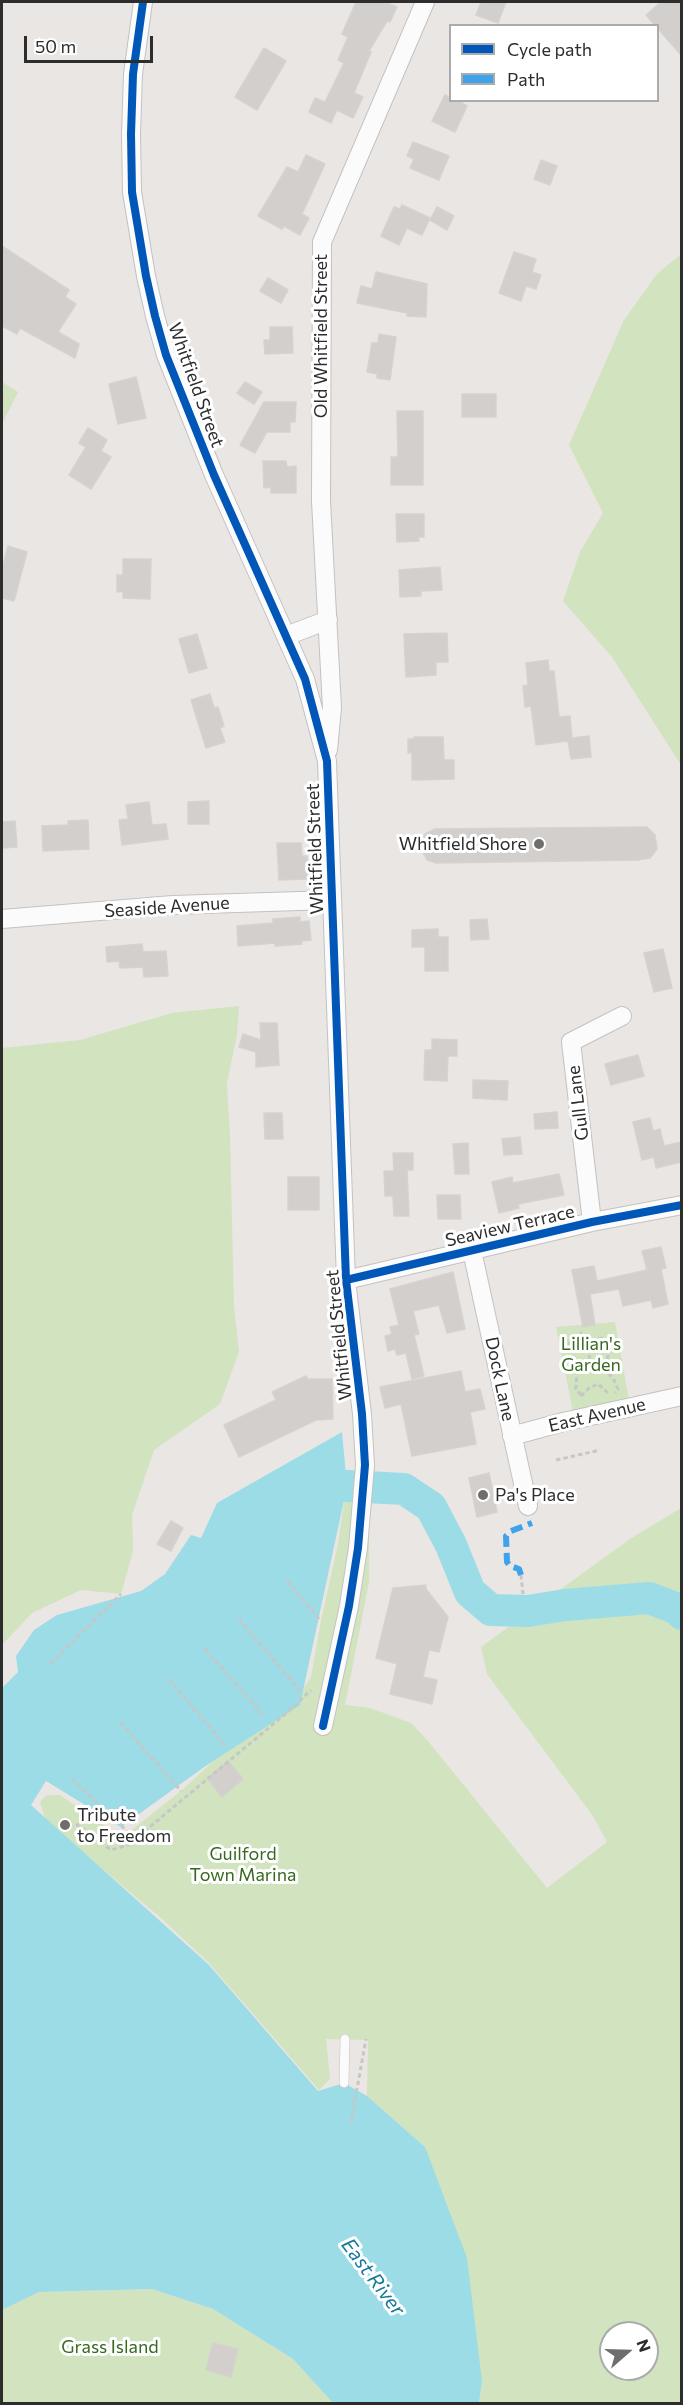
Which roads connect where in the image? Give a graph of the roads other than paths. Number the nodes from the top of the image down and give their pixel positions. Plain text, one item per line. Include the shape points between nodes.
1 (143, 2) edge
2 (425, 2) edge
3 (328, 620) junction
4 (286, 636) junction
5 (327, 761) junction
6 (332, 900) junction
7 (2, 919) edge
8 (622, 1016) dead end
9 (681, 1206) edge
10 (592, 1222) junction
11 (472, 1251) junction
12 (346, 1280) junction
13 (681, 1396) edge
14 (512, 1436) junction
15 (528, 1506) dead end
16 (323, 1726) dead end
17 (345, 2039) dead end
18 (344, 2083) dead end

1 - 4 street, Whitfield Street via 133,74 132,192 153,306 170,366
2 - 3 street, Old Whitfield Street via 322,242 321,501
3 - 4 street
3 - 5 street, Old Whitfield Street via 332,708
4 - 5 street, Whitfield Street via 304,679
5 - 6 street, Whitfield Street
6 - 7 street, Seaside Avenue via 173,905
6 - 12 street, Whitfield Street
8 - 10 street, Gull Lane via 571,1042
9 - 10 street, Seaview Terrace
10 - 11 street, Seaview Terrace
11 - 12 street, Seaview Terrace
11 - 14 street, Dock Lane
12 - 16 street, Whitfield Street via 362,1414 363,1504 349,1606
13 - 14 street, East Avenue
14 - 15 street, Dock Lane
17 - 18 lane

